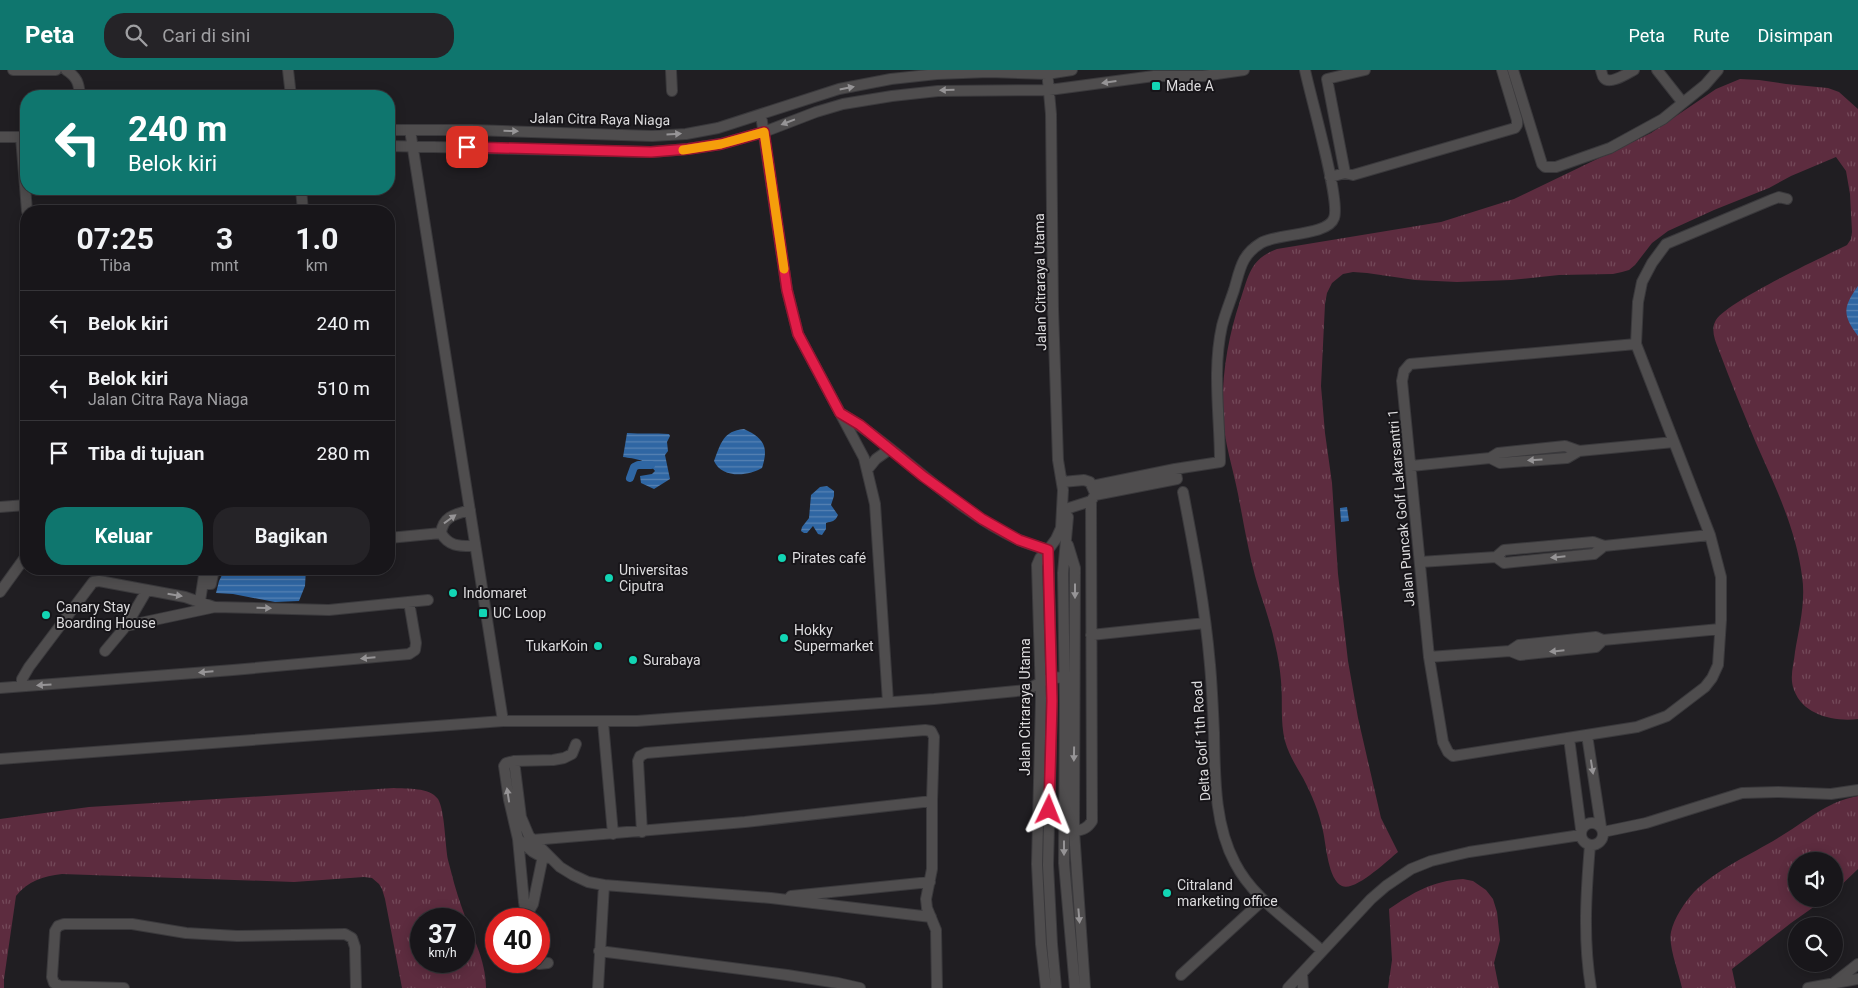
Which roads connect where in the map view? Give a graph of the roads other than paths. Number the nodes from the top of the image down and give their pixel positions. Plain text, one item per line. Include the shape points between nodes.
1 (12, 70) edge
2 (56, 70) edge
3 (66, 70) edge
4 (288, 70) edge
5 (671, 70) edge
6 (1072, 70) edge
7 (1244, 70) edge
8 (1305, 70) edge
9 (1365, 70) edge
10 (1502, 70) edge
11 (1514, 70) edge
12 (1601, 70) edge
13 (1634, 70) edge
14 (1657, 70) edge
15 (1718, 70) edge
16 (1047, 72) edge
17 (79, 90) edge
18 (290, 90) edge
19 (1050, 90) junction
20 (672, 91) dead end
21 (1683, 103) junction
22 (761, 115) junction
23 (395, 130) edge
24 (410, 130) junction
25 (764, 132) junction
26 (0, 137) edge
27 (20, 137) edge
28 (395, 146) edge
29 (413, 146) junction
30 (1345, 173) junction
31 (1330, 177) junction
32 (1787, 199) dead end
33 (1636, 344) junction
34 (840, 413) junction
35 (1674, 442) junction
36 (890, 449) junction
37 (1411, 466) junction
38 (867, 470) junction
39 (1062, 486) junction
40 (1183, 492) dead end
41 (1093, 494) junction
42 (20, 505) edge
43 (0, 506) edge
44 (1069, 508) junction
45 (470, 510) junction
46 (441, 533) junction
47 (1710, 536) junction
48 (395, 537) edge
49 (475, 546) junction
50 (1048, 550) junction
51 (1420, 562) junction
52 (20, 564) edge
53 (204, 575) edge
54 (213, 575) edge
55 (202, 584) junction
56 (146, 590) junction
57 (0, 592) edge
58 (428, 600) dead end
59 (200, 602) junction
60 (409, 602) junction
61 (215, 607) junction
62 (1205, 623) junction
63 (126, 626) junction
64 (1720, 629) junction
65 (1091, 634) junction
66 (106, 651) dead end
67 (1429, 658) junction
68 (1069, 676) junction
69 (1051, 678) junction
70 (1040, 682) junction
71 (22, 686) junction
72 (0, 688) edge
73 (1027, 690) junction
74 (1041, 698) junction
75 (1052, 701) junction
76 (888, 702) junction
77 (1070, 702) junction
78 (503, 721) junction
79 (603, 722) junction
80 (1587, 735) junction
81 (1569, 738) junction
82 (576, 744) dead end
83 (0, 759) edge
84 (514, 762) junction
85 (1858, 790) edge
86 (932, 802) junction
87 (1602, 830) junction
88 (1074, 831) junction
89 (642, 832) junction
90 (1581, 832) junction
91 (614, 834) junction
92 (518, 839) junction
93 (532, 840) junction
94 (1590, 845) junction
95 (545, 855) junction
96 (930, 882) junction
97 (604, 886) junction
98 (771, 898) junction
99 (1263, 900) junction
100 (526, 908) edge
101 (531, 908) edge
102 (931, 917) junction
103 (599, 951) junction
104 (1322, 951) junction
105 (1858, 964) edge
106 (1302, 973) junction
107 (1181, 975) dead end
108 (1858, 979) edge
109 (1831, 986) edge
110 (124, 988) edge
111 (356, 988) edge
112 (598, 988) edge
113 (860, 988) edge
114 (937, 988) edge
115 (1046, 988) edge
116 (1056, 988) edge
117 (1075, 988) edge
118 (1085, 988) edge
119 (1288, 988) edge
120 (1303, 988) edge
121 (1591, 988) edge
122 (1808, 988) edge

1 - 2 street
3 - 17 street via 74,75
4 - 18 street
5 - 20 street
6 - 16 street, Jalan Citra Raya Niaga
7 -> 19 street via 1203,76 1154,76
8 - 31 street
9 - 30 street via 1327,79
10 - 30 street via 1517,120 1515,128 1353,175
11 - 21 street via 1545,167 1556,168 1610,148 1663,119
12 - 13 street via 1608,80
14 - 21 street
15 - 21 street
16 - 19 street, Jalan Citraraya Utama
22 -> 16 street, Jalan Citra Raya Niaga via 839,89 891,79 937,74
19 -> 25 street via 938,91 882,98 843,104
19 - 39 street, Jalan Citraraya Utama via 1057,440
24 -> 22 street, Jalan Citra Raya Niaga via 652,136 718,128
22 - 25 street
23 - 24 street, Jalan Citra Raya Niaga
24 - 29 street
25 - 29 street via 721,144 651,152
25 - 34 street via 787,290 798,334
26 - 27 street
28 - 29 street
29 - 45 street
30 - 31 street
31 - 41 street via 1336,210 1329,224 1317,230 1262,242 1242,261 1222,325 1218,354 1220,462 1175,469
32 - 33 street, Jalan Puncak Golf Lakarsantri 1 via 1771,200 1666,244 1642,282
33 - 35 street, Jalan Puncak Golf Lakarsantri 1
33 - 37 street, Jalan Puncak Golf Lakarsantri 1 via 1410,364 1404,371 1402,382
34 - 36 street
34 - 38 street
35 - 37 street via 1579,451 1565,446
35 - 47 street, Jalan Puncak Golf Lakarsantri 1
36 - 38 street
36 - 50 street via 982,519 1019,540
37 - 51 street, Jalan Puncak Golf Lakarsantri 1
38 - 76 street via 875,504
39 - 41 street via 1084,480 1090,482
39 - 44 street, Jalan Citraraya Utama
39 - 50 street, Jalan Citraraya Utama via 1061,528
40 - 62 street, Delta Golf 1th Road
41 - 44 street
41 - 65 street
42 - 43 street
44 -> 68 street, Jalan Citraraya Utama via 1063,573
46 -> 45 street via 447,518
45 - 49 street
46 - 48 street
46 - 49 street via 454,545
47 - 51 street via 1604,546 1593,542 1504,550 1496,557
47 - 64 street, Jalan Puncak Golf Lakarsantri 1 via 1721,577
49 - 78 street
50 - 69 street, Jalan Citraraya Utama
50 - 70 street, Jalan Citraraya Utama via 1037,566
51 - 67 street, Jalan Puncak Golf Lakarsantri 1
52 - 57 street
53 - 55 street
54 - 55 street via 211,584
55 - 59 street
56 -> 59 street via 185,596
56 - 63 street
56 - 71 street via 99,581 90,584 29,667
58 - 60 street
59 - 61 street
61 -> 60 street via 329,610
60 -> 71 street via 416,643 415,650 409,654
61 - 63 street
62 - 65 street
62 - 99 street, Delta Golf 1th Road via 1212,693 1214,766 1222,827 1235,864
63 - 66 street
64 - 67 street via 1603,640 1596,637 1519,645 1510,651
64 - 80 street, Jalan Puncak Golf Lakarsantri 1 via 1718,665 1705,686 1667,716 1654,722
65 - 88 street via 1092,821 1083,830
67 - 81 street, Jalan Puncak Golf Lakarsantri 1 via 1444,742 1453,756
68 - 69 street
68 - 77 street, Jalan Citraraya Utama
69 - 70 street
69 - 75 street, Jalan Citraraya Utama
70 - 73 street
70 - 74 street, Jalan Citraraya Utama
71 - 72 street
73 - 74 street
73 - 76 street
74 - 75 street
74 - 115 street, Jalan Citraraya Utama via 1037,864
75 - 77 street
75 - 116 street, Jalan Citraraya Utama via 1048,865
76 - 79 street
77 -> 88 street, Jalan Citraraya Utama
77 -> 117 street, Jalan Citraraya Utama via 1064,863
78 - 79 street
78 - 83 street
79 - 91 street
80 - 81 street, Jalan Puncak Golf Lakarsantri 1
80 -> 87 street
81 - 90 street
82 - 84 street via 572,754 564,758
92 -> 84 street via 504,766
84 - 93 street via 521,817
85 - 87 street via 1831,794 1742,793 1646,823
86 - 89 street
86 - 89 street via 934,737 929,730 652,752 640,756 638,761
86 - 96 street
87 - 90 street via 1597,824 1590,823
87 - 94 street via 1600,842
88 -> 118 street, Jalan Citraraya Utama
89 - 91 street
90 - 94 street via 1585,843
90 - 104 street via 1469,852 1411,869 1371,899
91 - 93 street
92 - 95 street
92 - 100 street
93 - 95 street
94 - 121 street via 1585,913
95 - 97 street via 573,875
95 - 101 street
96 - 98 street
96 - 102 street via 926,900
97 - 98 street
97 - 103 street
98 - 102 street
99 - 104 street, Delta Golf 1th Road
99 - 107 street
102 - 114 street via 936,930
103 - 112 street
103 - 113 street via 788,975
104 - 106 street
105 - 109 street
106 - 119 street
106 - 120 street
108 - 109 street
109 - 122 street
110 - 111 street via 60,986 54,983 55,930 58,926 132,924 186,933 237,936 345,934 352,938 355,947

